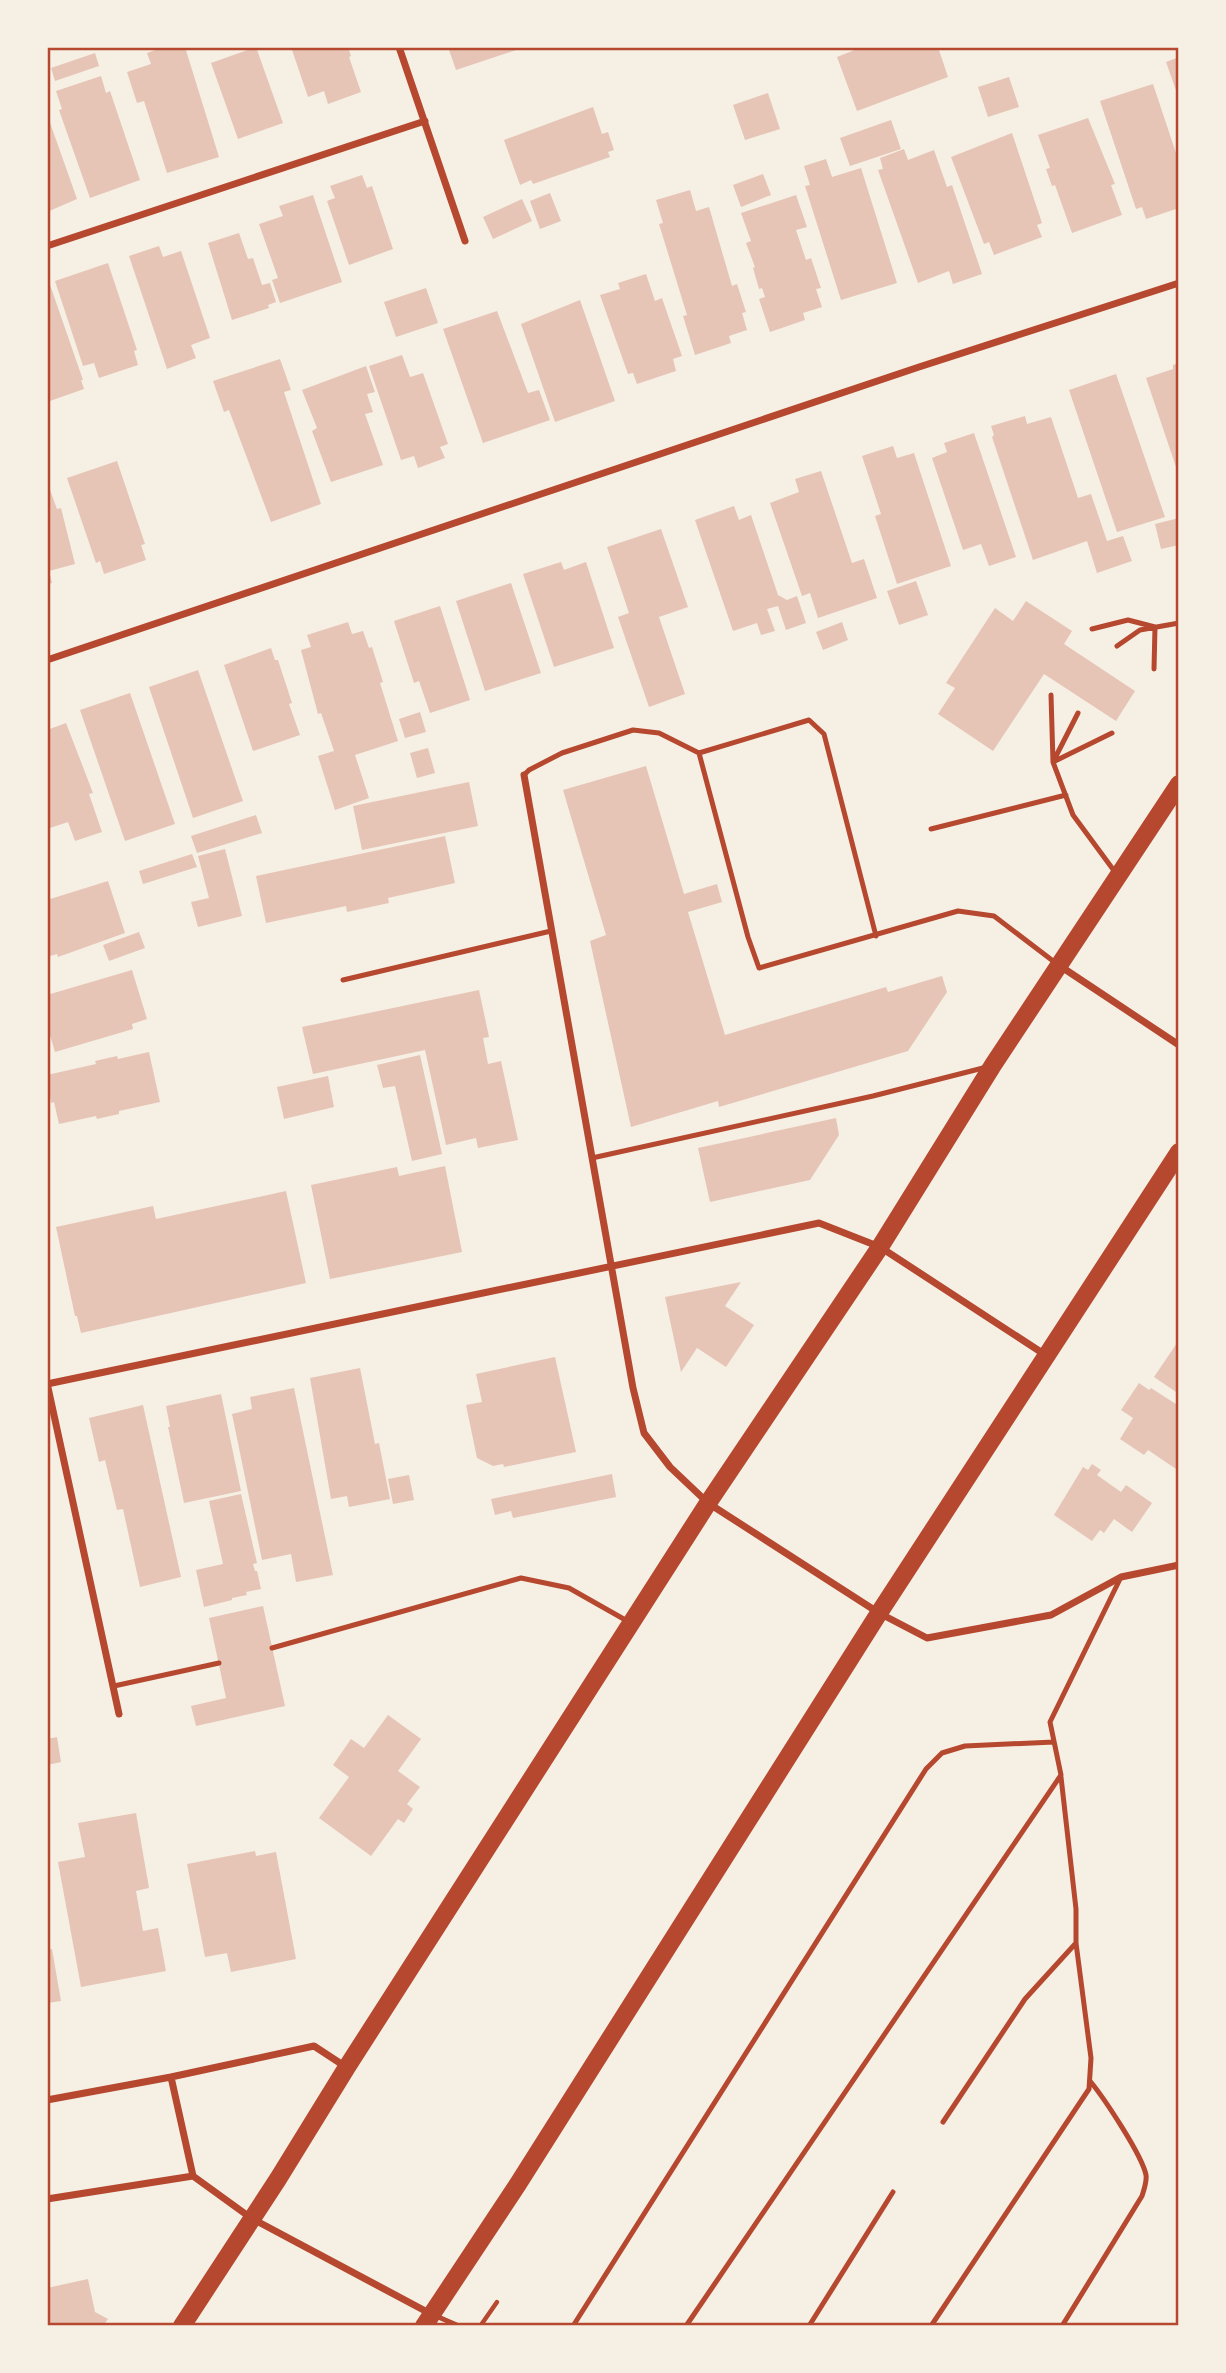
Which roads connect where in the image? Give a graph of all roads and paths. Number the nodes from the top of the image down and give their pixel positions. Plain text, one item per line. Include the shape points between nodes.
1 (399, 47) edge
2 (425, 121) junction
3 (465, 241) dead end
4 (47, 246) edge
5 (1179, 283) edge
6 (1179, 623) edge
7 (1155, 627) junction
8 (1092, 629) dead end
9 (1117, 646) dead end
10 (47, 660) edge
11 (1154, 669) dead end
12 (1051, 695) dead end
13 (1078, 713) dead end
14 (1112, 733) dead end
15 (699, 753) junction
16 (1053, 762) junction
17 (524, 775) joint
18 (1179, 784) edge
19 (1066, 795) junction
20 (931, 829) dead end
21 (1119, 876) junction
22 (551, 931) junction
23 (876, 936) junction
24 (1060, 966) junction
25 (344, 980) dead end
26 (1179, 1045) edge
27 (993, 1065) junction
28 (1179, 1152) edge
29 (592, 1158) junction
30 (880, 1247) junction
31 (612, 1265) junction
32 (1048, 1356) junction
33 (47, 1384) edge
34 (708, 1503) junction
35 (1179, 1565) edge
36 (1121, 1577) junction
37 (879, 1613) junction
38 (632, 1623) junction
39 (272, 1648) dead end
40 (219, 1663) dead end
41 (114, 1686) junction
42 (119, 1714) dead end
43 (1054, 1742) junction
44 (1061, 1775) junction
45 (1076, 1943) junction
46 (347, 2067) junction
47 (171, 2077) junction
48 (1089, 2080) junction
49 (47, 2101) edge
50 (943, 2122) dead end
51 (193, 2176) junction
52 (893, 2192) dead end
53 (47, 2199) edge
54 (251, 2218) junction
55 (497, 2302) dead end
56 (428, 2320) edge
57 (182, 2326) edge
58 (459, 2326) edge
59 (481, 2326) edge
60 (573, 2326) edge
61 (685, 2326) edge
62 (809, 2326) edge
63 (931, 2326) edge
64 (1062, 2326) edge

1 - 2 street
2 - 3 street
2 - 4 street
5 - 10 street
6 - 7 lane
7 - 8 lane via 1128,620
7 - 9 lane via 1140,630
7 - 11 lane
12 - 16 lane
13 - 16 lane
14 - 16 lane
15 - 17 lane via 659,733 633,730 562,753
15 - 23 lane via 809,720 824,734
15 - 23 lane via 759,968
16 - 19 lane
17 - 22 street
18 - 21 main road
19 - 20 lane
19 - 21 lane via 1073,815
21 - 24 main road
22 - 25 lane
22 - 29 street
23 - 24 lane via 958,911 994,916
24 - 26 street
24 - 27 main road
27 - 29 lane
27 - 30 main road
28 - 32 main road
29 - 31 street
30 - 31 street via 819,1223
30 - 32 street
30 - 34 main road
31 - 33 street
31 - 34 street via 645,1433 670,1467
32 - 37 main road
33 - 41 street
34 - 37 street
34 - 38 main road
35 - 36 street
36 - 37 street via 1051,1615 927,1638
36 - 43 lane via 1050,1722
37 - 56 main road via 519,2184
38 - 39 lane via 569,1588 522,1578
38 - 46 main road
40 - 41 lane
41 - 42 street
43 - 44 lane
43 - 60 lane via 965,1746 942,1753 926,1769
44 - 45 lane
44 - 61 lane
45 - 48 lane via 1091,2058
45 - 50 lane via 1025,1999
46 - 47 street via 314,2046
46 - 54 main road
47 - 49 street
47 - 51 street
48 - 63 lane via 1089,2089
48 - 64 lane via 1147,2177 1142,2196
51 - 53 street
51 - 54 street
52 - 62 lane
54 - 56 street
54 - 57 main road
55 - 59 path
56 - 58 lane

